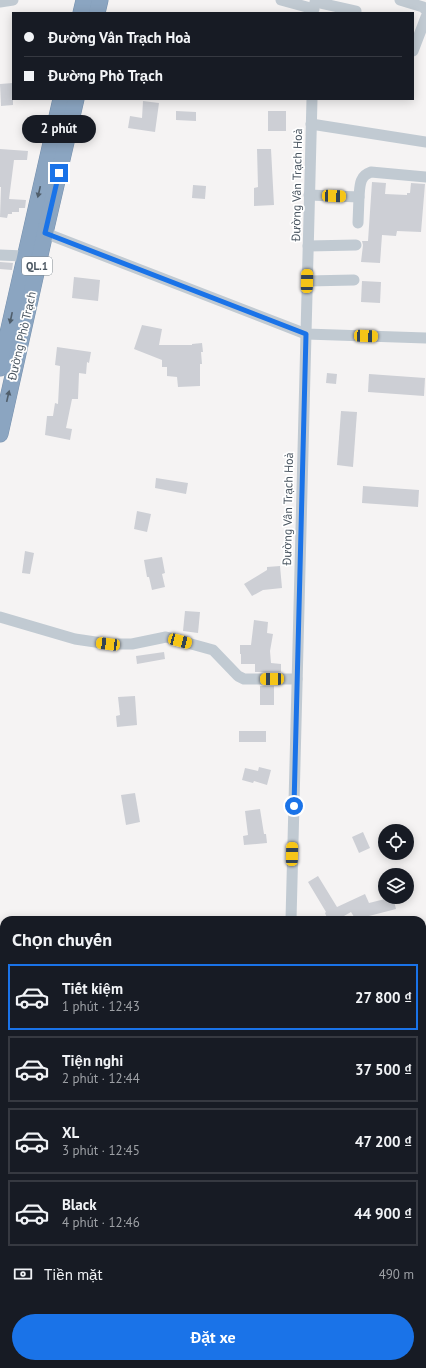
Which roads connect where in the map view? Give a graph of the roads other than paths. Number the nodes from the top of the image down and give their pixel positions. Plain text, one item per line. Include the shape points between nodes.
1 (14, 0) edge
2 (84, 0) edge
3 (100, 0) edge
4 (281, 0) edge
5 (400, 0) edge
6 (0, 2) edge
7 (314, 6) edge
8 (356, 8) edge
9 (426, 10) edge
10 (81, 12) edge
11 (97, 12) edge
12 (426, 17) edge
13 (414, 48) edge
14 (61, 100) edge
15 (76, 100) edge
16 (312, 100) edge
17 (311, 124) junction
18 (426, 142) edge
19 (426, 176) edge
20 (309, 195) junction
21 (359, 197) junction
22 (358, 223) dead end
23 (38, 230) junction
24 (356, 245) dead end
25 (308, 246) junction
26 (0, 255) edge
27 (24, 256) junction
28 (354, 280) dead end
29 (307, 281) junction
30 (306, 334) junction
31 (426, 338) edge
32 (0, 363) edge
33 (0, 434) edge
34 (0, 617) edge
35 (297, 679) junction
36 (291, 916) edge

1 - 6 street
2 - 10 highway
3 - 11 highway
4 - 7 street
5 - 9 street
7 - 8 street
12 - 13 street
14 -> 23 highway, Đường Phò Trạch / QL.1
15 - 23 highway, Đường Phò Trạch / QL.1
16 - 17 street, Đường Vân Trạch Hoà
17 - 18 street
17 - 20 street, Đường Vân Trạch Hoà
19 - 21 street via 371,172 362,178
20 - 21 street
20 - 25 street, Đường Vân Trạch Hoà
21 - 22 street
23 - 27 highway, Đường Phò Trạch / QL.1
23 - 30 street
33 -> 23 highway, Đường Phò Trạch / QL.1
24 - 25 street
25 - 29 street, Đường Vân Trạch Hoà
26 - 27 street
27 -> 32 highway, Đường Phò Trạch / QL.1
28 - 29 street
29 - 30 street, Đường Vân Trạch Hoà
30 - 31 street
30 - 35 street, Đường Vân Trạch Hoà
34 - 35 street via 75,639 108,644 132,644 166,637 213,650 244,680
35 - 36 street, Đường Vân Trạch Hoà

